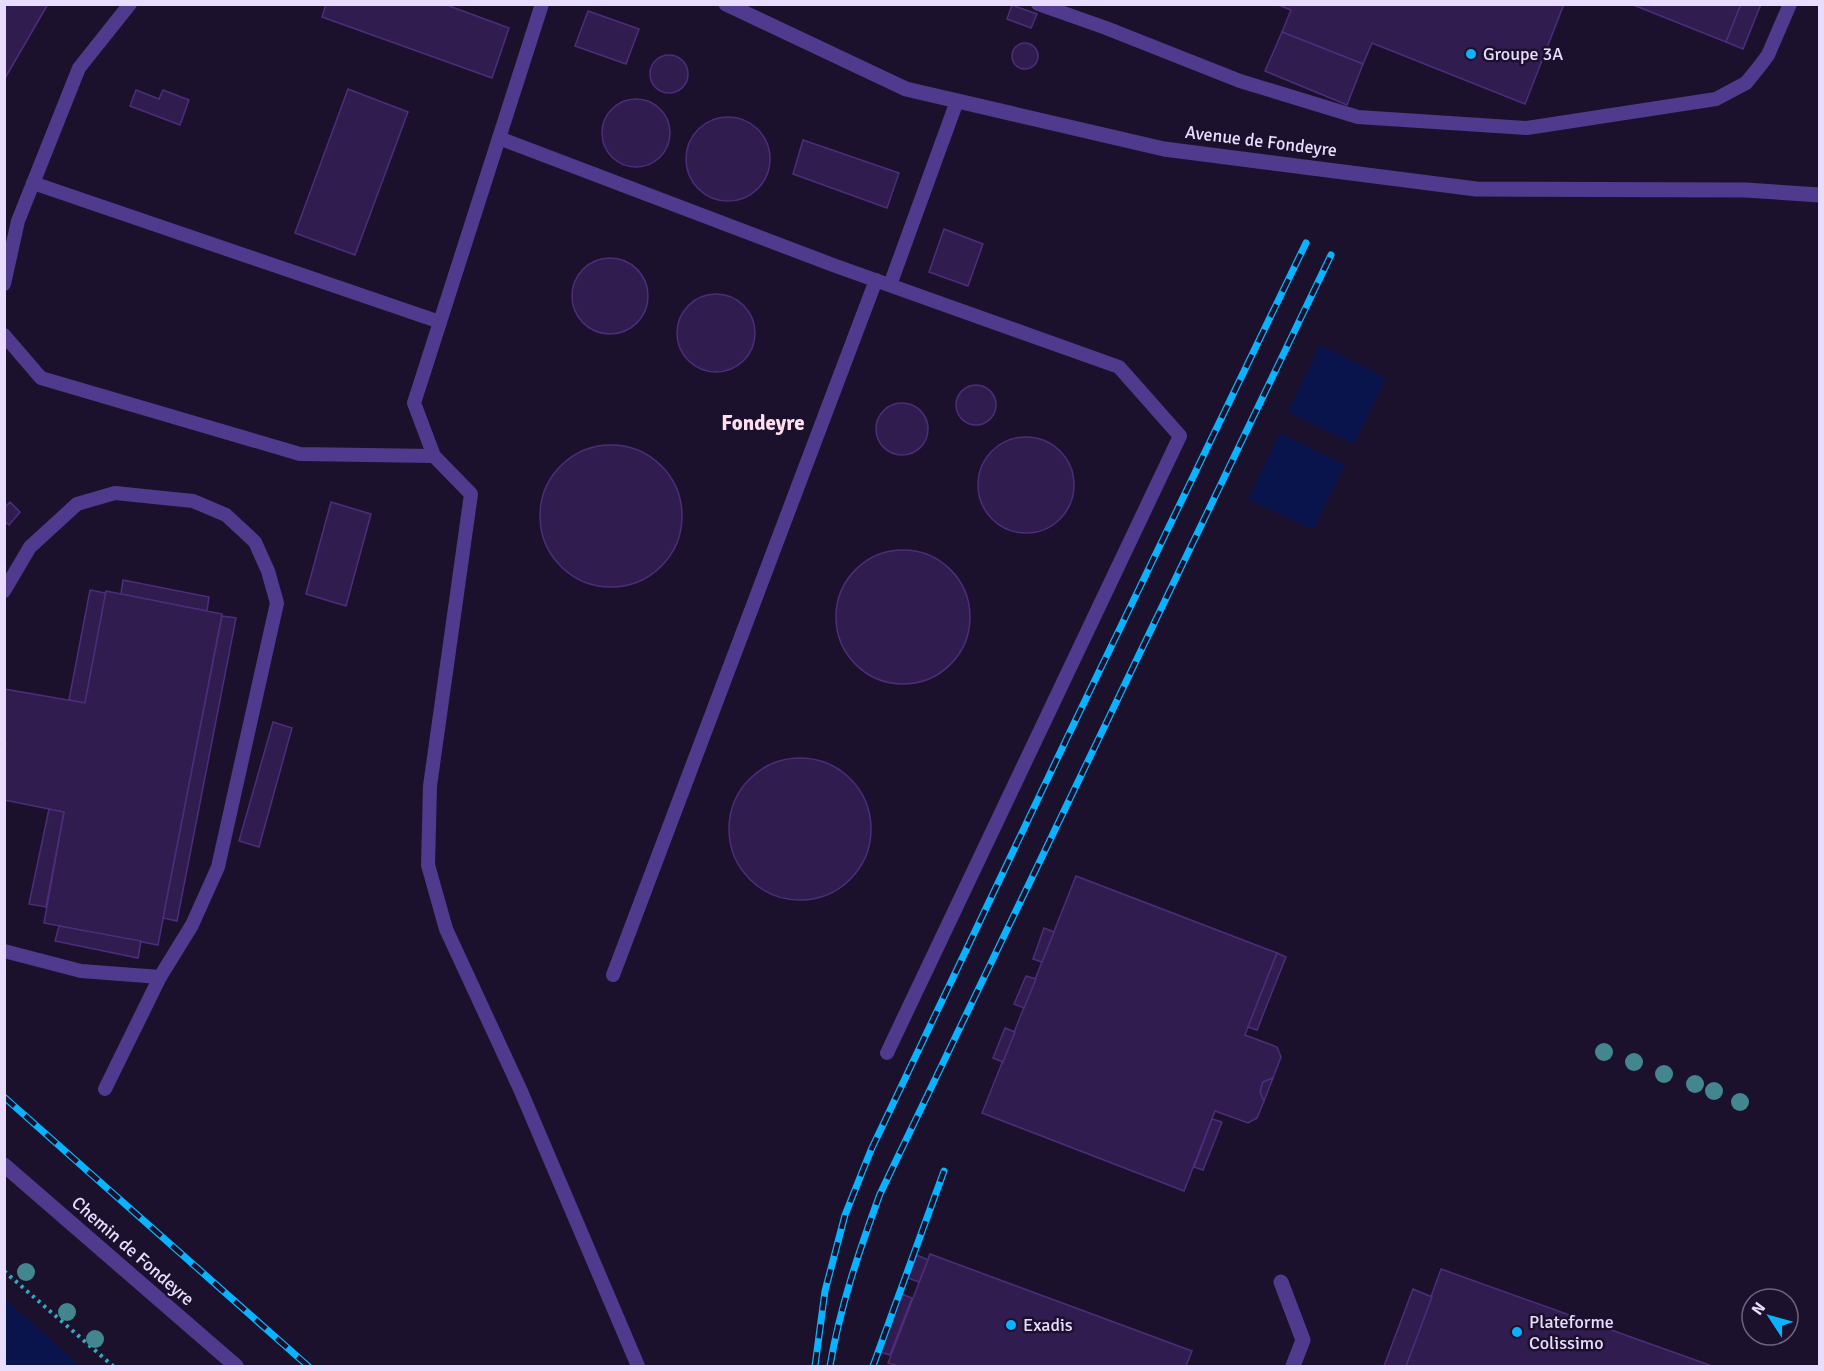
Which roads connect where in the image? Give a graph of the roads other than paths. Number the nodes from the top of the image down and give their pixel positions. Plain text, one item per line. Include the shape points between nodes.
1 (130, 4) edge
2 (726, 4) edge
3 (1038, 4) edge
4 (1790, 4) edge
5 (538, 6) edge
6 (957, 101) junction
7 (499, 138) junction
8 (33, 183) junction
9 (1818, 194) edge
10 (876, 280) junction
11 (4, 284) edge
12 (890, 285) junction
13 (440, 322) junction
14 (4, 335) edge
15 (434, 456) junction
16 (4, 591) edge
17 (4, 951) edge
18 (613, 975) dead end
19 (160, 977) junction
20 (886, 1053) dead end
21 (105, 1089) dead end
22 (4, 1165) edge
23 (1281, 1282) dead end
24 (236, 1366) edge
25 (638, 1366) edge
26 (1293, 1366) edge

1 - 8 lane via 78,68
2 - 6 street, Avenue de Fondeyre via 906,89
3 - 4 lane via 1240,81 1358,117 1527,128 1716,99 1746,83 1768,56
5 - 7 lane
6 - 9 street, Avenue de Fondeyre via 1164,149 1476,189
6 - 12 lane
7 - 10 lane
7 - 13 lane
8 - 11 lane via 18,221
8 - 13 lane
10 - 12 lane
10 - 18 lane
12 - 20 lane via 1119,367 1180,436
13 - 15 lane via 414,403
14 - 15 lane via 41,378 300,454
15 - 25 lane via 471,494 430,786 428,866 446,929 520,1089
16 - 19 lane via 30,547 77,504 116,493 194,501 226,515 255,542 268,570 277,603 218,867 192,925
17 - 19 lane via 81,971
19 - 21 lane
22 - 24 street, Chemin de Fondeyre
23 - 26 street via 1302,1340

